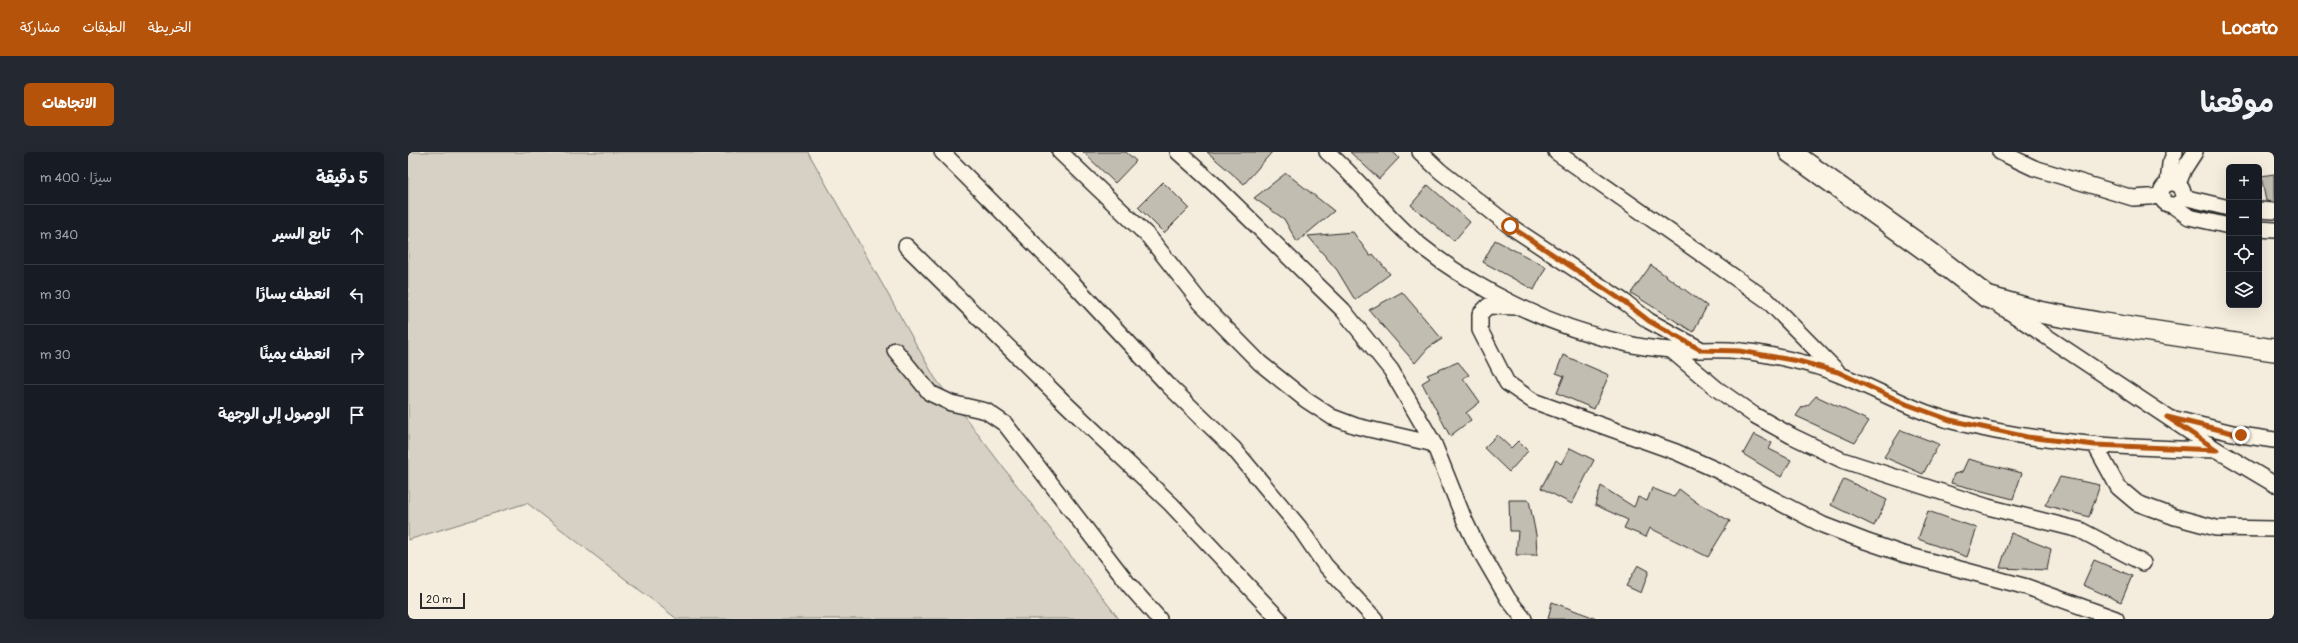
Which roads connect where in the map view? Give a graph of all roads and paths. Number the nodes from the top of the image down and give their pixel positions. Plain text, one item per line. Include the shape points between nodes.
1 (942, 152) edge
2 (1060, 152) edge
3 (1178, 152) edge
4 (1327, 152) edge
5 (1420, 152) edge
6 (1556, 152) edge
7 (1790, 152) edge
8 (2000, 152) edge
9 (2175, 152) edge
10 (2195, 152) edge
11 (2172, 193) junction
12 (2226, 207) edge
13 (2262, 210) edge
14 (2274, 211) edge
15 (2226, 225) edge
16 (2262, 230) edge
17 (2274, 230) edge
18 (906, 246) dead end
19 (1986, 297) junction
20 (1523, 307) junction
21 (895, 350) dead end
22 (1671, 350) junction
23 (1701, 350) junction
24 (2274, 350) edge
25 (1838, 372) junction
26 (2167, 417) junction
27 (2274, 440) edge
28 (1434, 444) junction
29 (2095, 445) junction
30 (2217, 450) junction
31 (2274, 484) edge
32 (2274, 529) edge
33 (2143, 563) dead end
34 (1159, 619) edge
35 (1279, 619) edge
36 (1374, 619) edge
37 (1524, 619) edge
38 (2116, 619) edge

1 - 36 street via 1068,278 1169,386 1234,449 1299,527 1325,565
2 - 28 street via 1149,237 1212,314 1260,363 1306,400 1332,417 1356,426
3 - 28 street via 1343,310 1391,370
4 - 20 street via 1419,244 1492,292
5 - 23 street via 1510,226 1649,321
6 - 25 street via 1767,300
7 - 19 main road via 1929,252
8 - 11 street via 2034,168 2133,198
9 - 11 street via 2168,174
10 - 11 street
11 - 12 street
11 - 15 street via 2184,214 2196,220
13 - 14 street
16 - 17 street
18 - 35 street via 1171,504
19 - 24 main road via 2039,312 2098,323
19 - 26 street
20 - 22 street via 1574,328 1624,343
20 - 38 street via 1488,306 1480,314 1480,330 1507,383 1533,401 1676,452 1721,472 1823,525 1865,541 1903,554 2027,587
21 - 34 street via 930,393 952,403 986,411 1005,424 1129,585
22 - 23 street
22 - 33 street via 1717,389 1754,415 1842,460 1988,507 2080,530
23 - 25 street via 1740,351 1798,361
25 - 29 street via 1906,404 1950,420 2027,437
26 - 27 street via 2241,435
26 - 30 street
28 - 37 street via 1476,544 1508,599
29 - 30 street
29 - 32 street via 2118,487 2138,503 2175,517 2216,528
30 - 31 street

